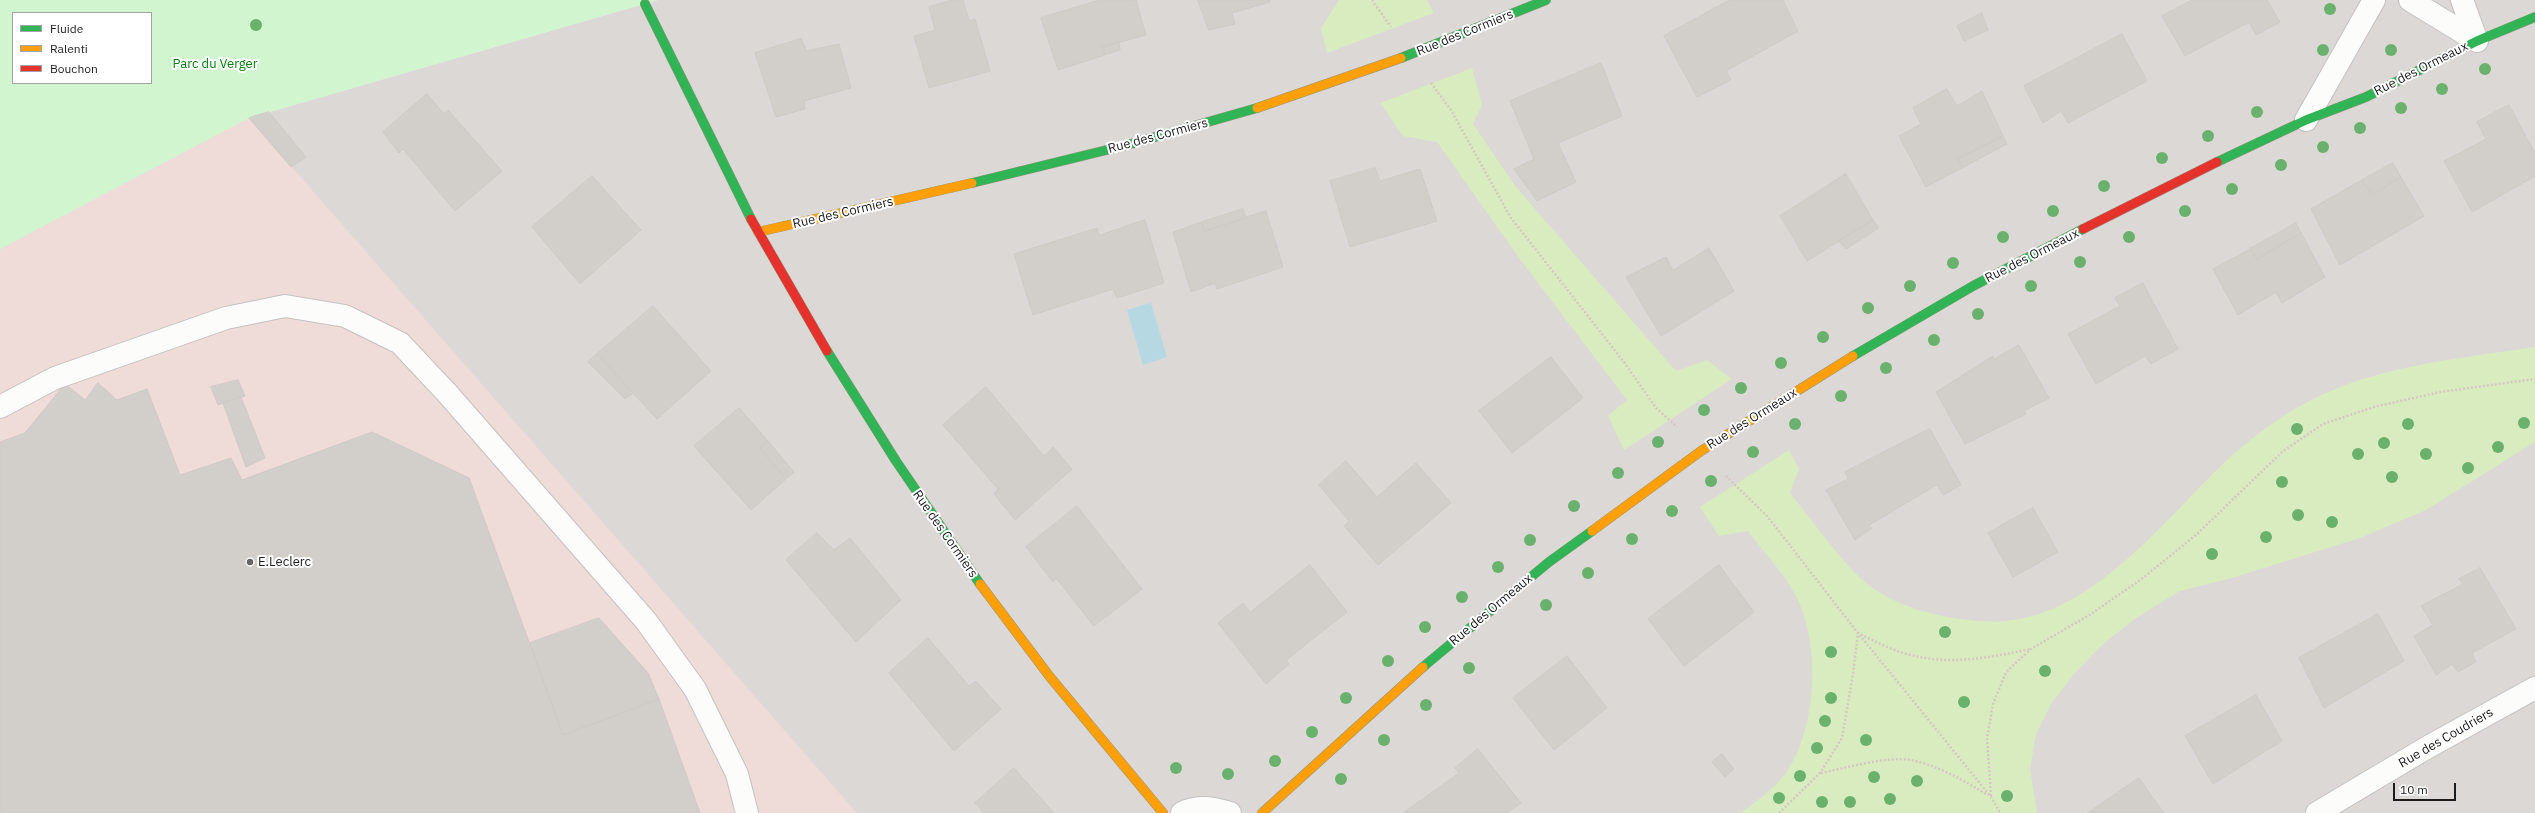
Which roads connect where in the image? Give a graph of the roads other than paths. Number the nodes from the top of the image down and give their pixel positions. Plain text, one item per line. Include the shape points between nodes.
1 (1546, 0) edge
2 (2374, 0) edge
3 (2410, 0) edge
4 (2462, 0) edge
5 (645, 4) dead end
6 (2535, 17) edge
7 (2477, 41) junction
8 (2306, 120) junction
9 (758, 232) junction
10 (0, 407) edge
11 (2535, 688) edge
12 (747, 813) edge
13 (1163, 813) edge
14 (1182, 813) edge
15 (1230, 813) edge
16 (1262, 813) edge
17 (2317, 813) edge

1 - 9 street, Rue des Cormiers via 1411,55 1249,111 1036,169
2 - 8 street
3 - 7 street
4 - 7 street
5 - 9 street, Rue des Cormiers
6 - 7 street, Rue des Ormeaux
7 - 8 street, Rue des Ormeaux via 2366,97
8 - 16 street, Rue des Ormeaux via 2148,195 1973,286 1825,372 1701,451 1549,562 1412,676
9 - 13 street, Rue des Cormiers via 844,380 924,504 1020,640 1110,753
10 - 12 street via 55,378 100,362 226,318 285,306 345,316 400,343 447,393 646,621 695,689 737,774
11 - 17 street, Rue des Coudriers via 2428,747
14 - 15 street via 1201,808 1219,809

